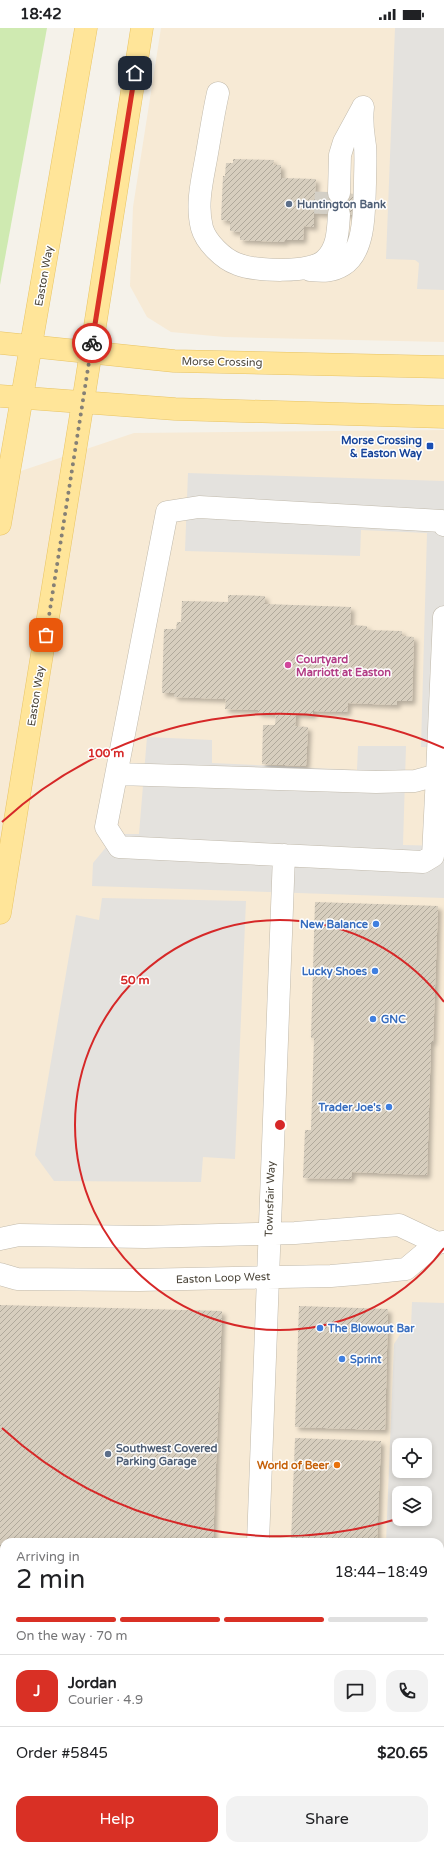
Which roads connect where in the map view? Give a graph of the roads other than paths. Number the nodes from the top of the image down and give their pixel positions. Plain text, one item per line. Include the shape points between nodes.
1 (86, 28) edge
2 (142, 28) edge
3 (218, 93) dead end
4 (333, 192) tunnel mouth
5 (332, 214) tunnel mouth
6 (297, 269) junction
7 (0, 343) edge
8 (32, 346) junction
9 (91, 352) junction
10 (444, 367) edge
11 (0, 396) edge
12 (23, 396) junction
13 (84, 402) junction
14 (444, 417) edge
15 (0, 524) edge
16 (444, 525) edge
17 (444, 617) edge
18 (117, 774) junction
19 (441, 775) edge
20 (284, 855) junction
21 (0, 913) edge
22 (269, 1234) junction
23 (0, 1239) edge
24 (440, 1242) edge
25 (0, 1274) edge
26 (268, 1276) junction
27 (258, 1538) edge

1 - 8 main road, Easton Way
2 - 9 main road, Easton Way
3 - 6 street via 199,201 202,229 209,241 236,264 257,268
4 - 6 street via 327,158 332,145 361,109 361,128 366,156 364,219 360,238 344,265 327,271
5 - 6 street via 319,245
7 - 8 main road, Morse Crossing
8 - 9 main road, Morse Crossing
8 - 12 main road, Easton Way
9 - 10 main road, Morse Crossing via 174,361
9 - 13 main road, Easton Way
11 - 12 main road
12 - 13 main road
12 - 15 main road, Easton Way
13 - 14 main road via 175,409
13 - 21 main road, Easton Way
16 - 18 street via 442,521 199,506 166,512
17 - 19 street
18 - 19 street via 376,782 415,781
18 - 20 street via 106,827 119,847
19 - 20 street via 434,856 422,862
20 - 22 street, Townsfair Way
22 - 23 street, Easton Loop West via 145,1237 19,1235
22 - 24 street, Easton Loop West via 399,1225
22 - 26 street, Townsfair Way
24 - 26 street, Easton Loop West via 406,1269 331,1276
25 - 26 street, Easton Loop West via 17,1279 139,1280
26 - 27 street, Townsfair Way

